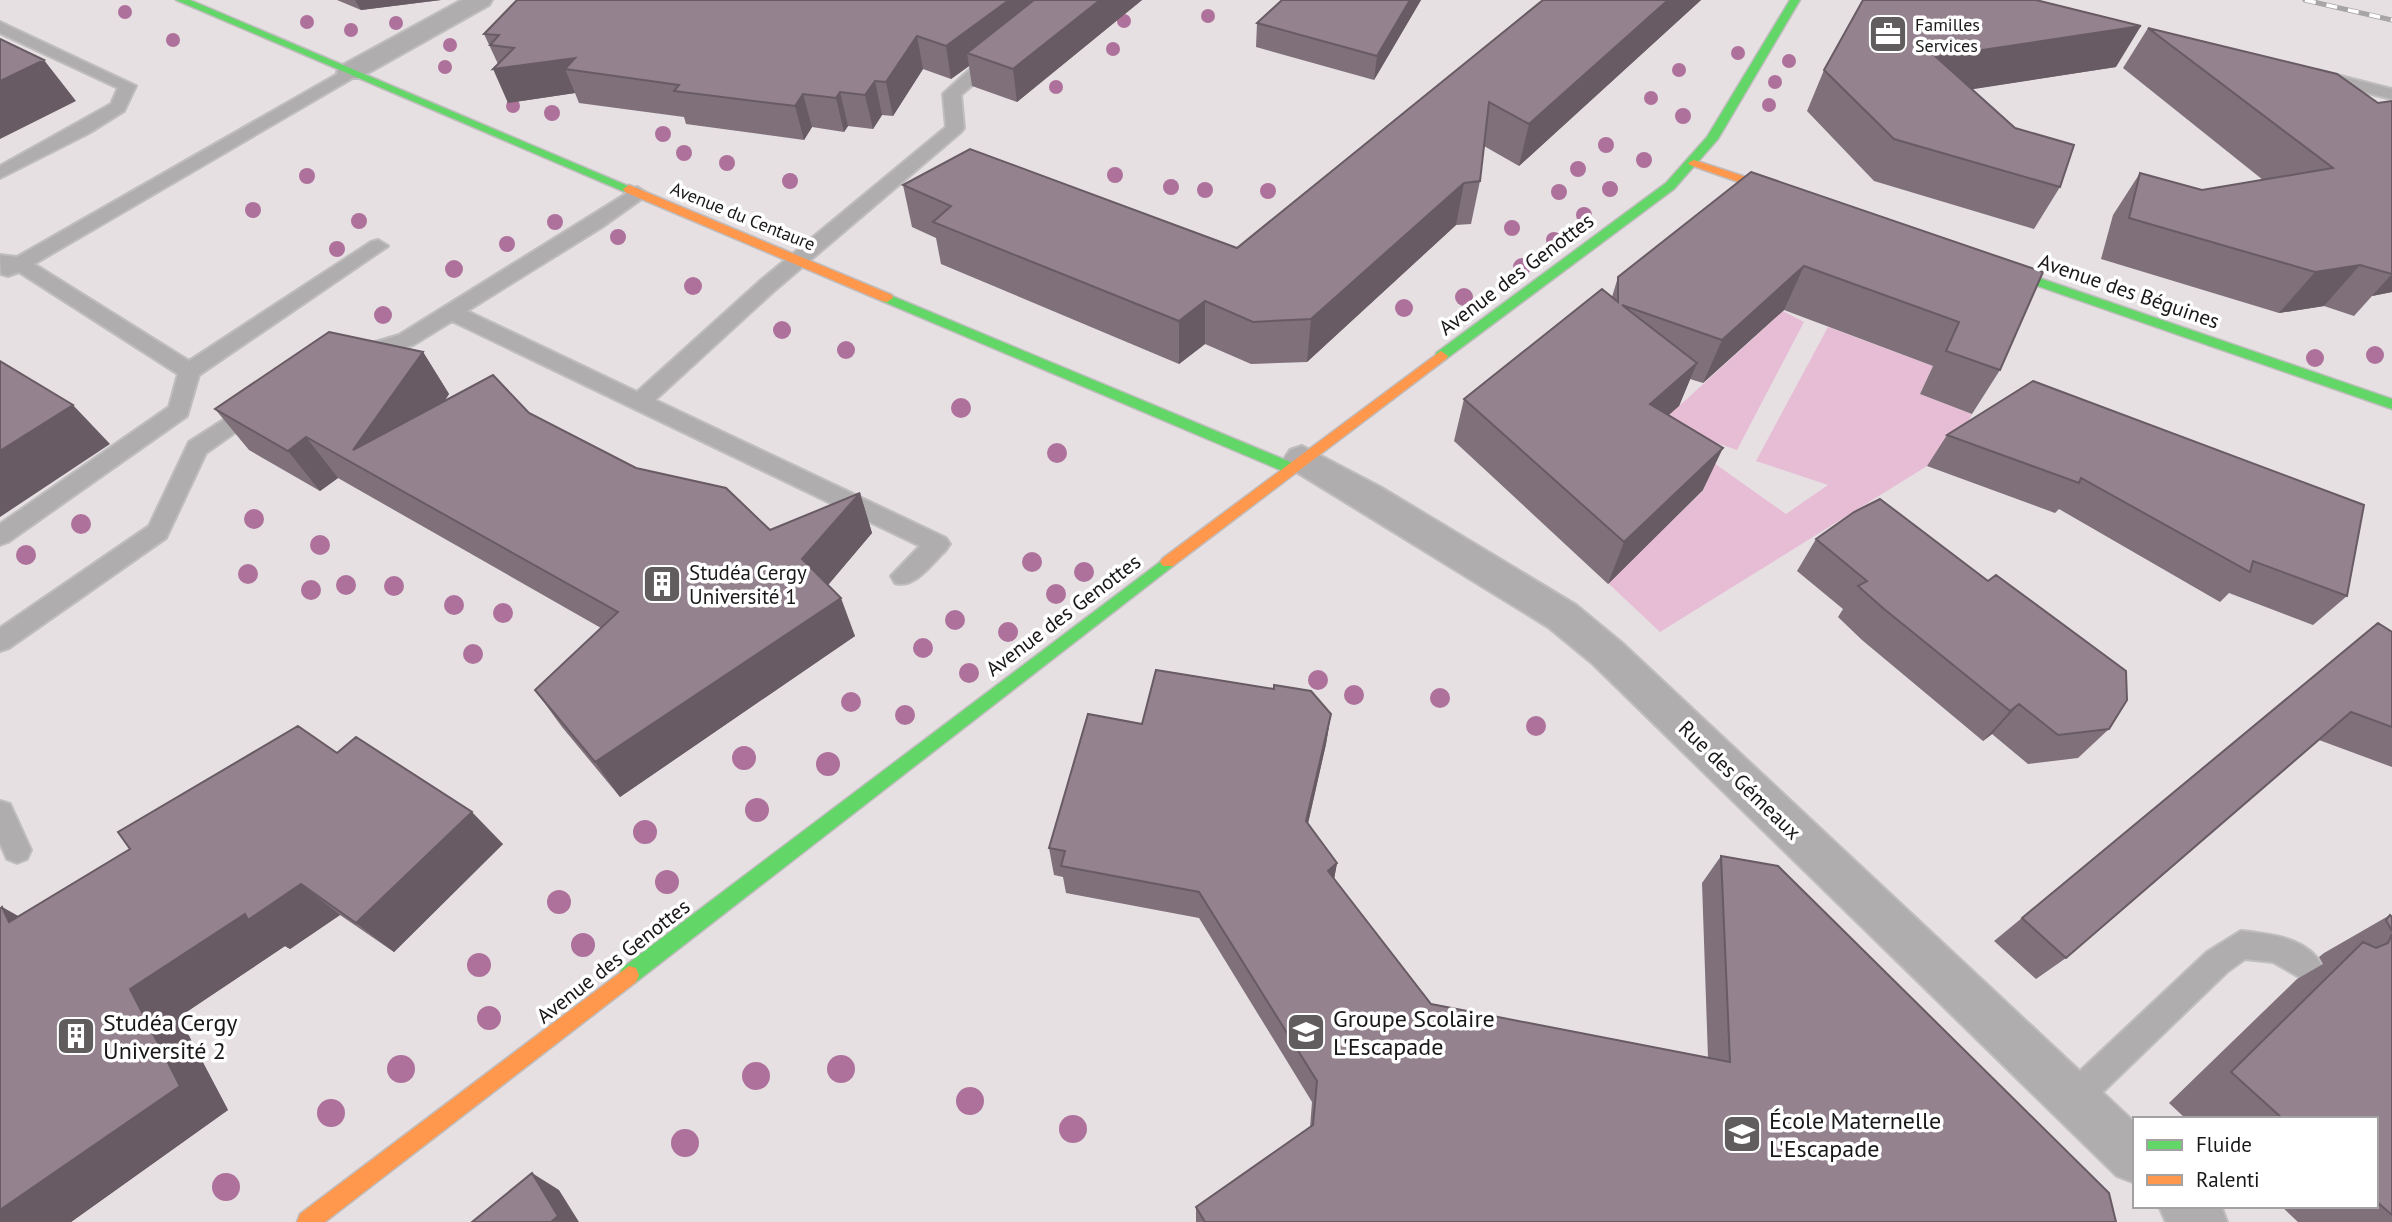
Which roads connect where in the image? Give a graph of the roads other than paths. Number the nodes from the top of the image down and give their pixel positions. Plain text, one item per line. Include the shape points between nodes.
1 (181, 0) edge
2 (480, 0) edge
3 (1795, 0) edge
4 (0, 27) edge
5 (1005, 48) edge
6 (2298, 70) edge
7 (350, 72) junction
8 (2392, 94) edge
9 (1694, 163) junction
10 (0, 173) edge
11 (637, 193) junction
12 (1804, 201) edge
13 (378, 246) dead end
14 (1973, 259) edge
15 (799, 260) junction
16 (10, 262) edge
17 (0, 274) edge
18 (449, 311) junction
19 (334, 362) edge
20 (189, 371) junction
21 (276, 393) edge
22 (639, 402) junction
23 (2392, 404) edge
24 (1296, 463) junction
25 (0, 536) edge
26 (903, 576) dead end
27 (0, 641) edge
28 (0, 813) edge
29 (17, 850) dead end
30 (2308, 968) dead end
31 (2073, 1099) junction
32 (2133, 1156) edge
33 (308, 1222) edge

1 - 7 street, Avenue du Centaure
2 - 7 street
3 - 9 street, Avenue des Genottes
4 - 10 lane via 127,86 118,107
5 - 15 lane via 951,94 955,128
6 - 8 lane
7 - 11 street, Avenue du Centaure
7 - 16 lane
9 - 12 street
9 - 24 street, Avenue des Genottes via 1670,186
11 - 15 street, Avenue du Centaure
11 - 18 lane
13 - 20 lane
14 - 23 street, Avenue des Béguines
15 - 22 lane
15 - 24 street, Avenue du Centaure
16 - 17 lane
16 - 20 lane
18 - 19 lane via 407,340
18 - 22 lane
20 - 25 lane via 179,411
21 - 27 lane via 197,449 158,531
22 - 26 lane via 938,544
24 - 31 street, Rue des Gémeaux via 1361,492 1562,617 1607,653
24 - 33 street, Avenue des Genottes
28 - 29 lane
30 - 31 lane via 2278,948 2241,945 2207,971
31 - 32 street, Rue des Gémeaux

